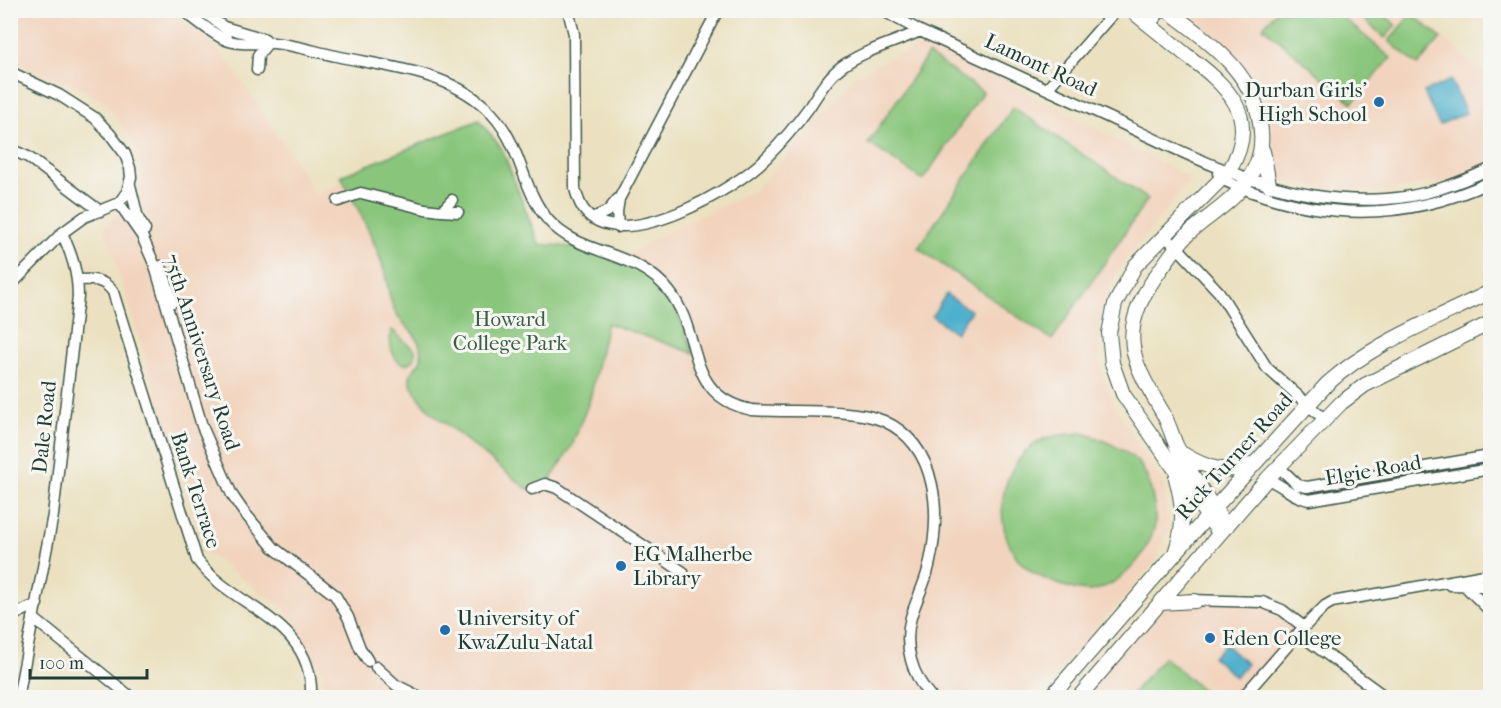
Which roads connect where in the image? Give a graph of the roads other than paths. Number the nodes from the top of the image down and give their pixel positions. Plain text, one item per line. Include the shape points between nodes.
1 (183, 10) edge
2 (201, 10) edge
3 (568, 10) edge
4 (718, 10) edge
5 (882, 10) edge
6 (1116, 10) edge
7 (1131, 10) edge
8 (1162, 10) edge
9 (1167, 10) edge
10 (1149, 26) junction
11 (224, 27) junction
12 (920, 31) junction
13 (240, 42) junction
14 (270, 43) junction
15 (257, 70) dead end
16 (10, 72) edge
17 (1047, 89) junction
18 (1262, 140) junction
19 (10, 149) edge
20 (1491, 170) edge
21 (1222, 172) junction
22 (628, 181) junction
23 (1491, 182) edge
24 (1245, 183) junction
25 (130, 185) junction
26 (1269, 185) junction
27 (1460, 189) junction
28 (619, 199) junction
29 (452, 200) dead end
30 (1372, 200) junction
31 (338, 201) dead end
32 (119, 203) junction
33 (100, 211) junction
34 (442, 211) junction
35 (458, 212) dead end
36 (1372, 212) junction
37 (593, 218) junction
38 (622, 227) junction
39 (62, 233) junction
40 (1163, 236) junction
41 (1177, 247) junction
42 (78, 280) junction
43 (10, 286) edge
44 (1491, 292) edge
45 (1491, 323) edge
46 (181, 349) junction
47 (1308, 405) junction
48 (1324, 419) junction
49 (1167, 424) junction
50 (1150, 435) junction
51 (1181, 453) junction
52 (1491, 456) edge
53 (1256, 462) junction
54 (1172, 464) junction
55 (1278, 466) junction
56 (1491, 469) edge
57 (1267, 479) junction
58 (1340, 482) junction
59 (532, 489) dead end
60 (1342, 495) junction
61 (1210, 513) junction
62 (1223, 530) junction
63 (1175, 554) junction
64 (683, 572) dead end
65 (1151, 581) junction
66 (1487, 581) edge
67 (1435, 583) junction
68 (1466, 587) junction
69 (1165, 598) junction
70 (1195, 601) joint
71 (37, 604) junction
72 (1491, 610) edge
73 (10, 617) edge
74 (33, 618) junction
75 (1301, 630) junction
76 (18, 698) edge
77 (132, 698) edge
78 (311, 698) edge
79 (422, 698) edge
80 (932, 698) edge
81 (1050, 698) edge
82 (1078, 698) edge
83 (1242, 698) edge
84 (1387, 698) edge

1 - 13 street via 224,39
2 - 11 street
3 - 37 street via 574,34 575,189 584,210
4 - 22 street
5 - 12 street, Lamont Road
6 - 17 street
7 - 10 main road
8 - 10 street
9 - 18 main road via 1220,52 1248,85 1261,118
10 - 21 main road via 1217,78 1237,104 1241,144 1236,159
11 - 13 street
11 - 14 street
12 - 17 street, Lamont Road
12 - 38 street via 841,67 785,137 738,182 682,211
13 - 14 street
14 - 15 street via 258,55
14 - 80 street via 428,75 465,91 484,105 506,131 535,199 549,221 569,237 648,271 668,290 682,312 700,369 723,400 752,410 871,417 895,428 912,442 932,479 934,521 929,566 910,620 908,639 916,676
16 - 25 street via 59,94 95,118 125,154
17 - 21 street, Lamont Road
18 - 24 main road via 1259,157
18 - 26 main road
19 - 33 street via 28,157
20 - 27 street
21 - 24 street, Lamont Road
21 - 40 main road
22 - 28 street
22 - 38 street
23 - 27 street
24 - 26 street
24 - 36 street via 1260,196 1305,207
24 - 41 main road
25 - 32 street
25 - 46 street via 138,218 169,283
26 - 30 street via 1329,198
27 - 30 street
27 - 36 street via 1408,208
28 - 37 street via 608,211
28 - 38 street via 617,212
29 - 34 street
30 - 36 street
31 - 34 street via 362,193
32 - 33 street
32 - 46 street, 75th Anniversary Road via 142,236 155,266
33 - 39 street
34 - 35 street
37 - 38 street
39 - 42 street, Dale Road
39 - 43 street
40 - 41 street
40 - 50 main road via 1126,280 1115,304 1109,333 1117,381
41 - 47 street via 1219,292 1267,368
41 - 49 main road via 1141,300 1132,328 1141,376
42 - 71 street, Dale Road via 53,515
42 - 78 street, Bank Terrace via 104,282 113,292 197,560 212,577 285,631 306,661
44 - 47 main road, Rick Turner Road via 1356,360
45 - 48 main road, Rick Turner Road via 1365,385
46 - 79 street, 75th Anniversary Road via 202,426 243,512 274,548 335,595 360,648 372,662 396,685
47 - 48 street
47 - 53 main road, Rick Turner Road
48 - 55 main road, Rick Turner Road
49 - 50 main road
49 - 51 main road
50 - 54 main road
51 - 53 main road via 1219,470 1238,469
51 - 61 main road
52 - 58 street, Elgie Road
53 - 61 main road, Rick Turner Road
54 - 61 main road
54 - 63 main road via 1183,509
55 - 57 main road, Rick Turner Road
55 - 58 street, Elgie Road via 1298,485 1307,488
56 - 60 street, Elgie Road
57 - 60 street, Elgie Road via 1300,499
57 - 62 main road, Rick Turner Road
58 - 60 street
59 - 64 street via 545,484 557,488
61 - 62 main road
61 - 63 main road, Rick Turner Road
62 - 69 main road, Rick Turner Road
63 - 65 main road, Rick Turner Road
65 - 69 street
65 - 81 main road, Rick Turner Road
66 - 67 street
66 - 68 street
66 - 72 street
67 - 68 street
67 - 75 street via 1332,602
68 - 72 street
69 - 70 main road
69 - 82 main road, Rick Turner Road
70 - 75 street via 1262,602 1282,610
71 - 73 street
71 - 74 street, Dale Road
74 - 76 street, Dale Road
74 - 77 street
75 - 83 street
75 - 84 street

